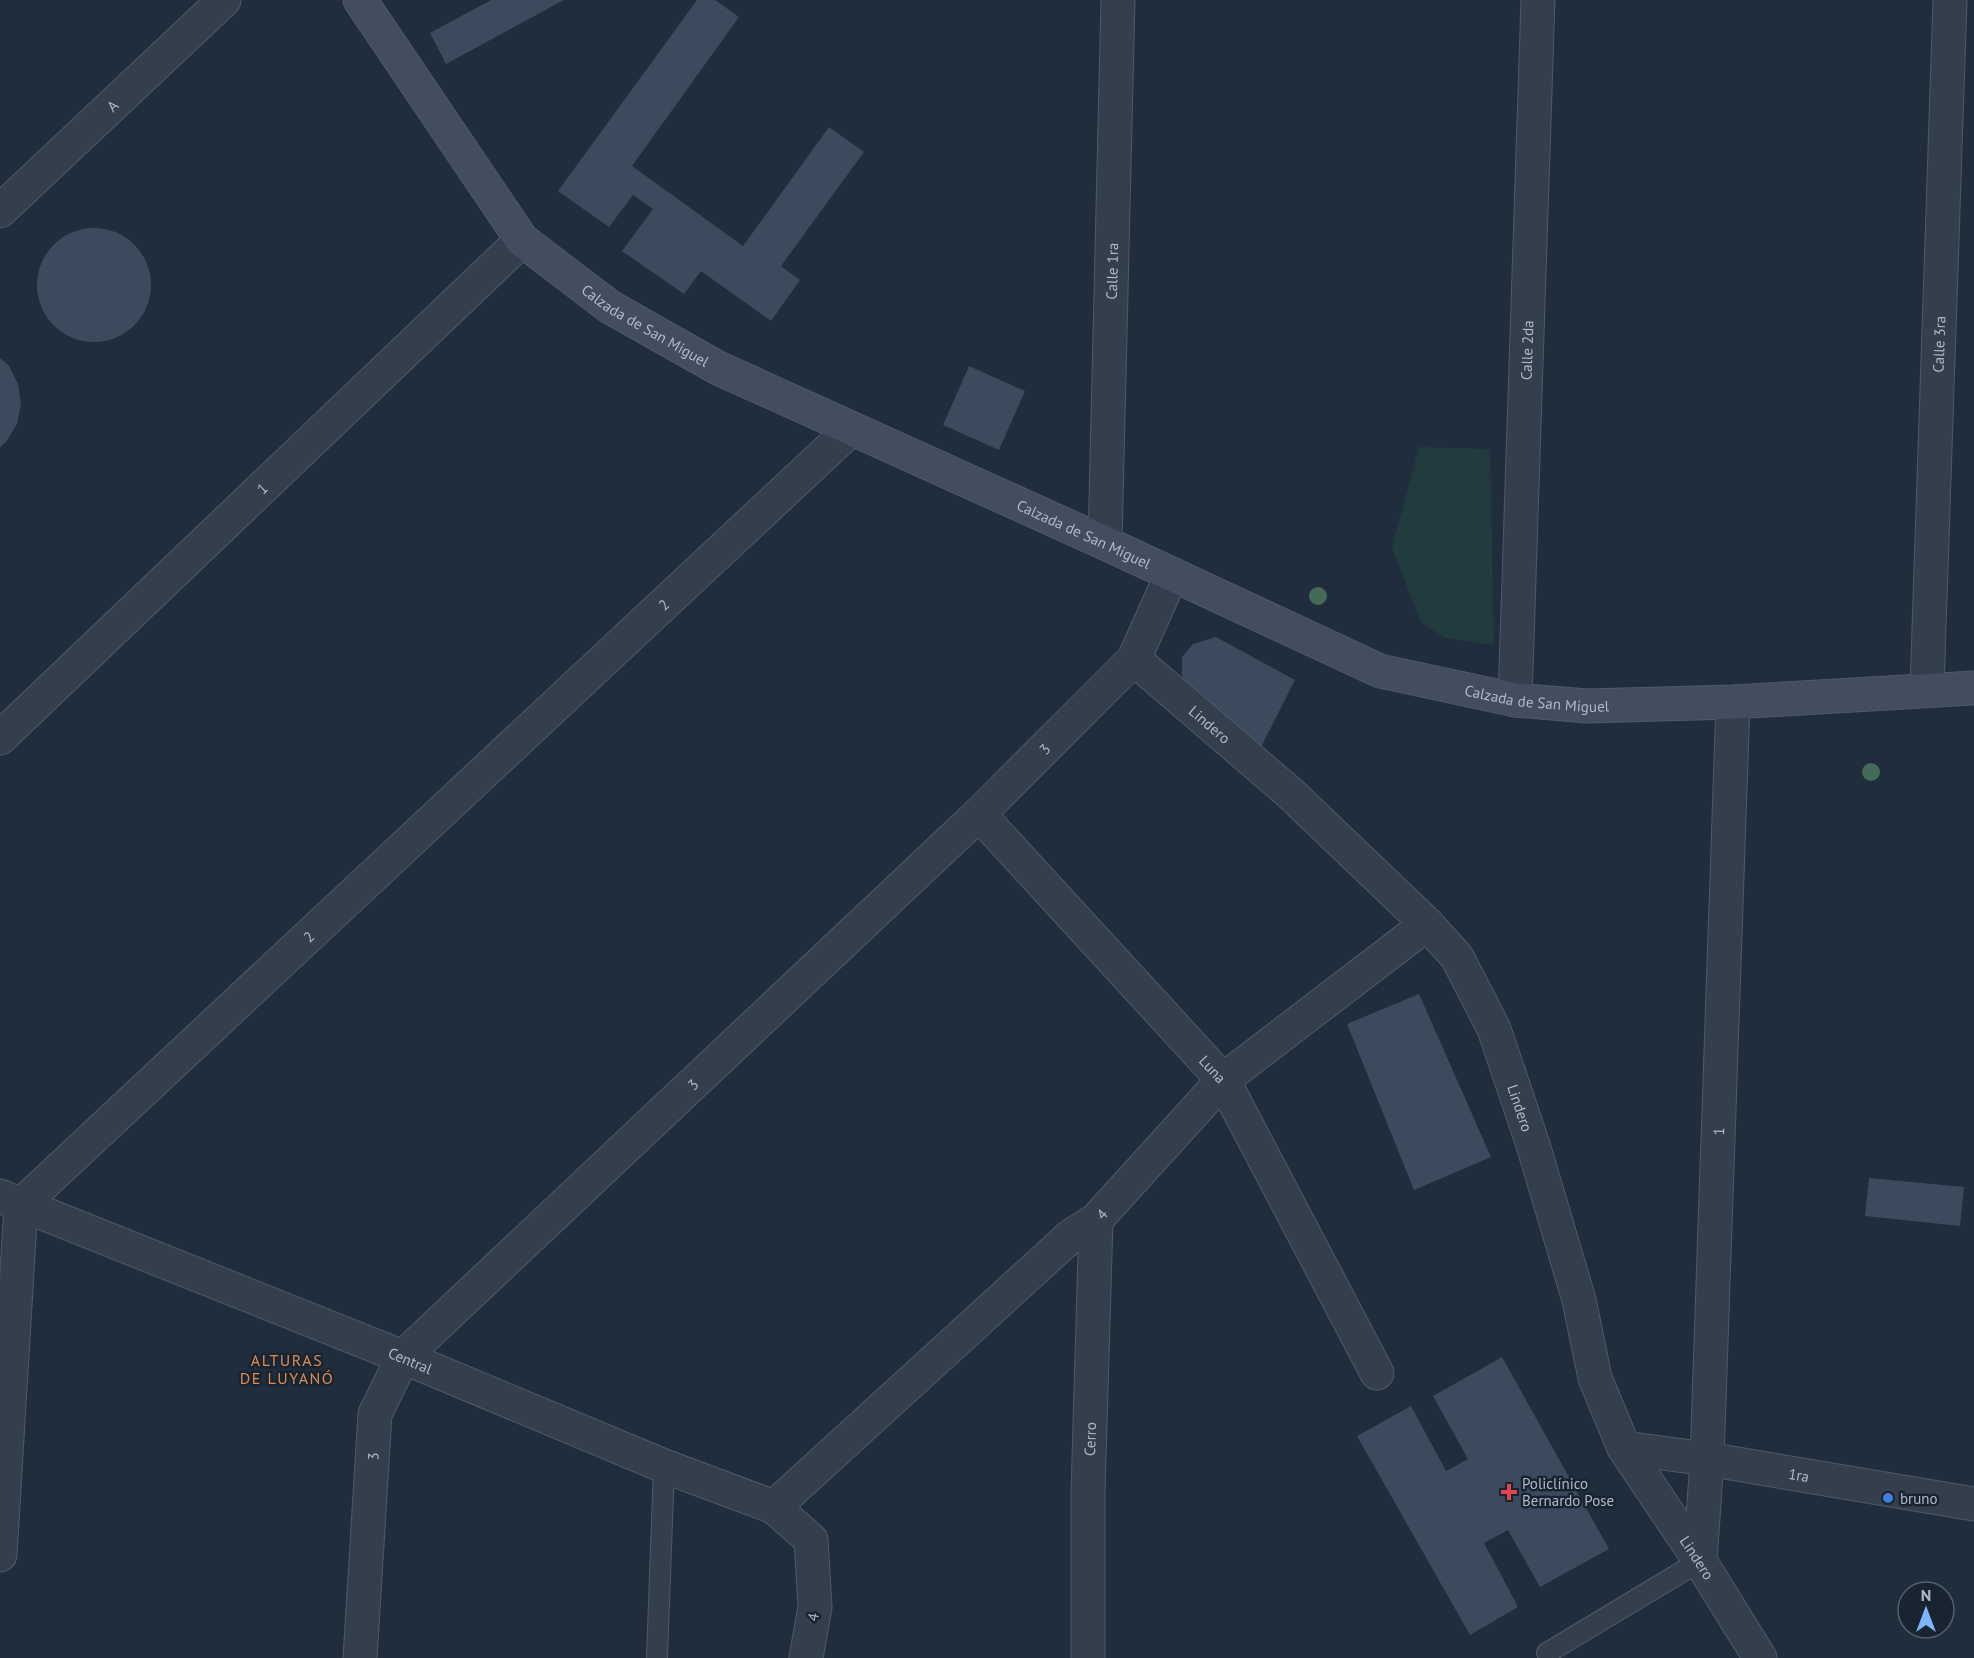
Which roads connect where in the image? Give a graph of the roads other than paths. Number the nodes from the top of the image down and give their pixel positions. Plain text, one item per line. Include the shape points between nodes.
1 (224, 0) edge
2 (360, 0) edge
3 (1118, 0) edge
4 (1538, 0) edge
5 (1950, 0) edge
6 (0, 211) edge
7 (522, 240) junction
8 (851, 429) junction
9 (1105, 543) junction
10 (1172, 574) junction
11 (1134, 659) junction
12 (1974, 687) edge
13 (1927, 690) junction
14 (1515, 700) junction
15 (1733, 702) junction
16 (0, 738) edge
17 (979, 814) junction
18 (1427, 924) junction
19 (1223, 1080) junction
20 (11, 1200) edge
21 (1096, 1220) junction
22 (403, 1357) junction
23 (1377, 1374) dead end
24 (1624, 1448) junction
25 (1707, 1459) junction
26 (664, 1466) junction
27 (1974, 1504) edge
28 (774, 1508) junction
29 (811, 1540) joint
30 (0, 1555) edge
31 (1700, 1561) junction
32 (1547, 1653) dead end
33 (360, 1658) edge
34 (657, 1658) edge
35 (806, 1658) edge
36 (1088, 1658) edge
37 (1760, 1658) edge

1 - 6 street, A
2 - 7 main road, Calzada de San Miguel
3 - 9 street, Calle 1ra
4 - 14 street, Calle 2da
5 - 13 street, Calle 3ra
7 - 8 main road, Calzada de San Miguel via 610,307 718,368
7 - 16 street, 1
8 - 9 main road, Calzada de San Miguel
8 - 20 street, 2
9 - 10 main road, Calzada de San Miguel
10 - 11 street, 3
10 - 14 main road, Calzada de San Miguel via 1380,671
11 - 17 street, 3
11 - 18 street, Lindero via 1290,793
12 - 13 main road, Calzada de San Miguel
13 - 15 main road, Calzada de San Miguel
14 - 15 main road, Calzada de San Miguel via 1587,706
15 - 25 street, 1
17 - 19 street, Luna
17 - 22 street, 3
18 - 19 street, 4
18 - 24 street, Lindero via 1457,957 1494,1029 1579,1300 1595,1378
19 - 21 street, 4
19 - 23 street, Luna
20 - 22 street, Central
20 - 30 street
21 - 28 street, 4 via 1072,1235
21 - 36 street, Cerro via 1088,1493
22 - 26 street, Central
22 - 33 street, 3 via 375,1414
24 - 25 street, 1ra
24 - 31 street, Lindero
25 - 27 street, 1ra
25 - 31 street, 1
26 - 28 street, Central
26 - 34 lane
28 - 29 street, Central
29 - 35 street, 4 via 815,1606
31 - 32 lane
31 - 37 street, Lindero

